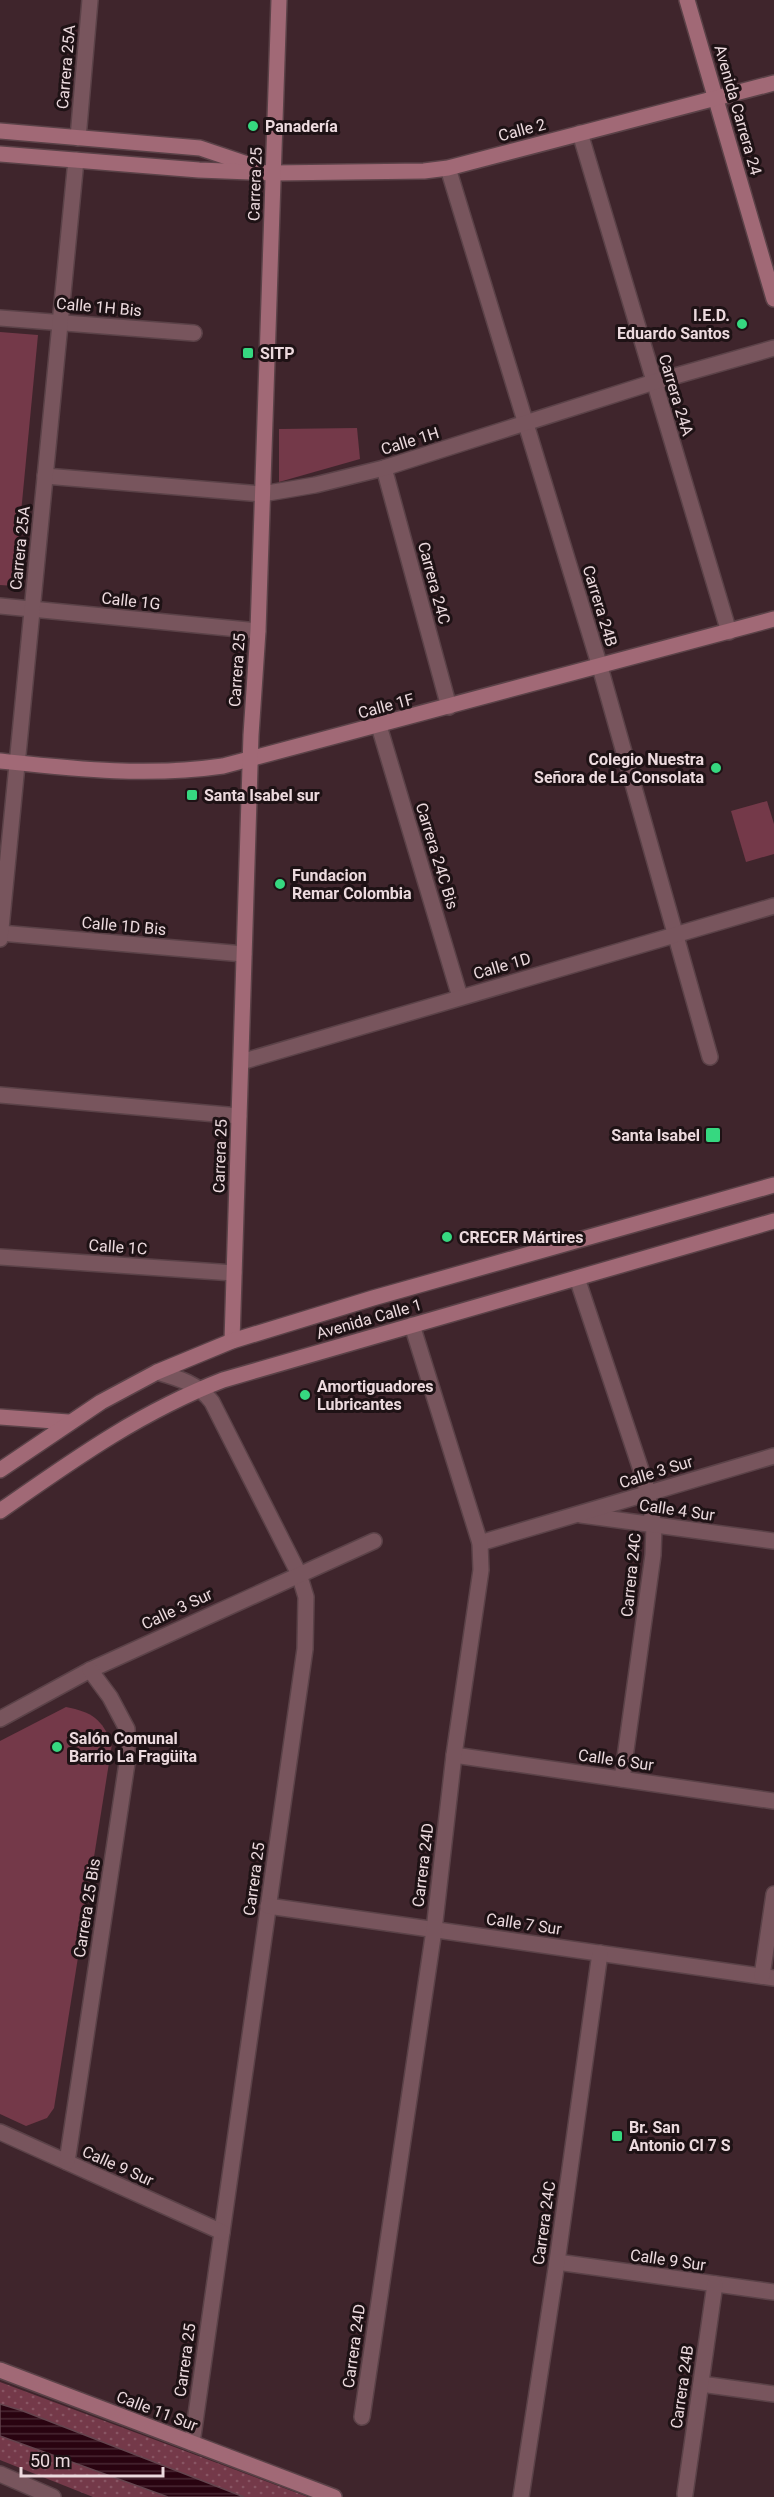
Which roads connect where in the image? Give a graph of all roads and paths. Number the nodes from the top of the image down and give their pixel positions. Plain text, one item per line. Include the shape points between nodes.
1 (90, 0) edge
2 (279, 0) edge
3 (687, 0) edge
4 (774, 83) edge
5 (716, 98) junction
6 (0, 131) edge
7 (580, 133) junction
8 (78, 138) junction
9 (0, 154) edge
10 (76, 160) junction
11 (448, 168) junction
12 (273, 173) junction
13 (774, 299) edge
14 (0, 318) edge
15 (60, 323) junction
16 (194, 333) dead end
17 (774, 348) edge
18 (654, 382) junction
19 (526, 423) junction
20 (384, 468) junction
21 (45, 476) junction
22 (262, 494) junction
23 (0, 606) edge
24 (32, 609) junction
25 (774, 619) edge
26 (258, 631) junction
27 (729, 632) junction
28 (600, 667) junction
29 (449, 707) junction
30 (379, 726) junction
31 (250, 760) junction
32 (0, 762) edge
33 (17, 763) junction
34 (774, 906) edge
35 (0, 933) edge
36 (675, 933) junction
37 (0, 939) edge
38 (244, 954) junction
39 (460, 997) junction
40 (710, 1057) dead end
41 (241, 1062) junction
42 (0, 1095) edge
43 (239, 1116) junction
44 (774, 1185) edge
45 (774, 1221) edge
46 (0, 1257) edge
47 (234, 1274) junction
48 (577, 1278) junction
49 (412, 1325) junction
50 (232, 1341) junction
51 (157, 1372) junction
52 (200, 1389) junction
53 (0, 1417) edge
54 (68, 1422) junction
55 (774, 1456) edge
56 (0, 1470) edge
57 (648, 1494) junction
58 (0, 1511) edge
59 (576, 1515) junction
60 (654, 1526) junction
61 (374, 1540) dead end
62 (774, 1541) edge
63 (480, 1543) junction
64 (299, 1574) junction
65 (90, 1670) junction
66 (0, 1719) edge
67 (454, 1755) junction
68 (622, 1779) junction
69 (774, 1801) edge
70 (774, 1894) edge
71 (268, 1906) junction
72 (434, 1930) junction
73 (600, 1953) junction
74 (768, 1977) edge
75 (0, 2132) edge
76 (67, 2162) junction
77 (222, 2232) junction
78 (557, 2262) junction
79 (715, 2284) junction
80 (774, 2292) edge
81 (0, 2370) edge
82 (700, 2384) junction
83 (774, 2394) edge
84 (362, 2416) dead end
85 (192, 2444) junction
86 (0, 2474) edge
87 (685, 2494) dead end
88 (53, 2497) edge
89 (334, 2497) edge
90 (521, 2497) edge

1 - 8 street, Carrera 25A
2 - 12 street, Carrera 25
3 - 5 street, Avenida Carrera 24
4 - 5 street, Calle 2
5 - 7 street, Calle 2
5 - 13 street, Avenida Carrera 24
6 - 8 street, Calle 2
7 - 11 street, Calle 2
7 - 18 street, Carrera 24A
8 - 12 street, Calle 2 via 200,148
9 - 10 street, Calle 2
10 - 12 street, Calle 2
10 - 15 street, Carrera 25A
11 - 12 street, Calle 2 via 399,173
11 - 19 street, Carrera 24B
12 - 22 street, Carrera 25
14 - 15 street, Calle 1H Bis
15 - 16 street, Calle 1H Bis
15 - 21 street, Carrera 25A
17 - 18 street, Calle 1H
18 - 19 street, Calle 1H
18 - 27 street, Carrera 24A
19 - 20 street, Calle 1H
19 - 28 street, Carrera 24B
20 - 22 street, Calle 1H
20 - 29 street, Carrera 24C
21 - 22 street, Calle 1H
21 - 24 street, Carrera 25A
22 - 26 street, Carrera 25
23 - 24 street, Calle 1G
24 - 26 street, Calle 1G
24 - 33 street, Carrera 25A
25 - 27 street, Calle 1F
26 - 31 street, Carrera 25
27 - 28 street, Calle 1F
28 - 29 street, Calle 1F
28 - 36 street, Carrera 24B
29 - 30 street, Calle 1F
30 - 31 street, Calle 1F
30 - 39 street, Carrera 24C Bis
31 - 33 street, Calle 1F via 161,773
31 - 38 street, Carrera 25
32 - 33 street, Calle 1F
33 - 35 street, Carrera 25A
34 - 36 street, Calle 1D
35 - 37 street, Carrera 25A
35 - 38 street, Calle 1D Bis
36 - 39 street, Calle 1D
36 - 40 street, Carrera 24B
38 - 41 street, Carrera 25
39 - 41 street, Calle 1D
41 - 43 street, Carrera 25
42 - 43 street
43 - 47 street, Carrera 25
44 - 50 street, Avenida Calle 1
45 - 48 street, Avenida Calle 1
46 - 47 street, Calle 1C
47 - 50 street, Carrera 25
48 - 49 street, Avenida Calle 1
48 - 57 street, Carrera 24C
49 - 52 street, Avenida Calle 1
49 - 63 street, Carrera 24D
50 - 51 street, Avenida Calle 1
51 - 52 street, Carrera 25
51 - 54 street, Avenida Calle 1
52 - 58 street, Avenida Calle 1 via 119,1430
52 - 64 street, Carrera 25 via 212,1402
53 - 54 street
54 - 56 street, Avenida Calle 1
55 - 57 street, Calle 3 Sur
57 - 59 street, Calle 3 Sur
57 - 60 street, Carrera 24C
59 - 60 street, Calle 4 Sur
59 - 63 street, Calle 3 Sur
60 - 62 street, Calle 4 Sur
60 - 68 street, Carrera 24C
61 - 64 street, Calle 3 Sur
63 - 67 street, Carrera 24D via 481,1570
64 - 65 street, Calle 3 Sur
64 - 71 street, Carrera 25 via 306,1597 305,1649
65 - 66 street, Calle 3 Sur
65 - 76 street, Carrera 25 Bis via 127,1729 127,1763
67 - 68 street, Calle 6 Sur
67 - 72 street, Carrera 24D
68 - 69 street, Calle 6 Sur
70 - 74 street
71 - 72 street, Calle 7 Sur
71 - 77 street, Carrera 25
72 - 73 street, Calle 7 Sur
72 - 84 street, Carrera 24D
73 - 74 street, Calle 7 Sur
73 - 78 street, Carrera 24C
75 - 76 street, Calle 9 Sur
76 - 77 street, Calle 9 Sur
77 - 85 street, Carrera 25
78 - 79 street, Calle 9 Sur
78 - 90 street, Carrera 24C
79 - 80 street, Calle 9 Sur
79 - 82 street, Carrera 24B
81 - 85 street, Calle 11 Sur
82 - 83 street
82 - 87 street, Carrera 24B
85 - 89 street, Calle 11 Sur
86 - 88 street

